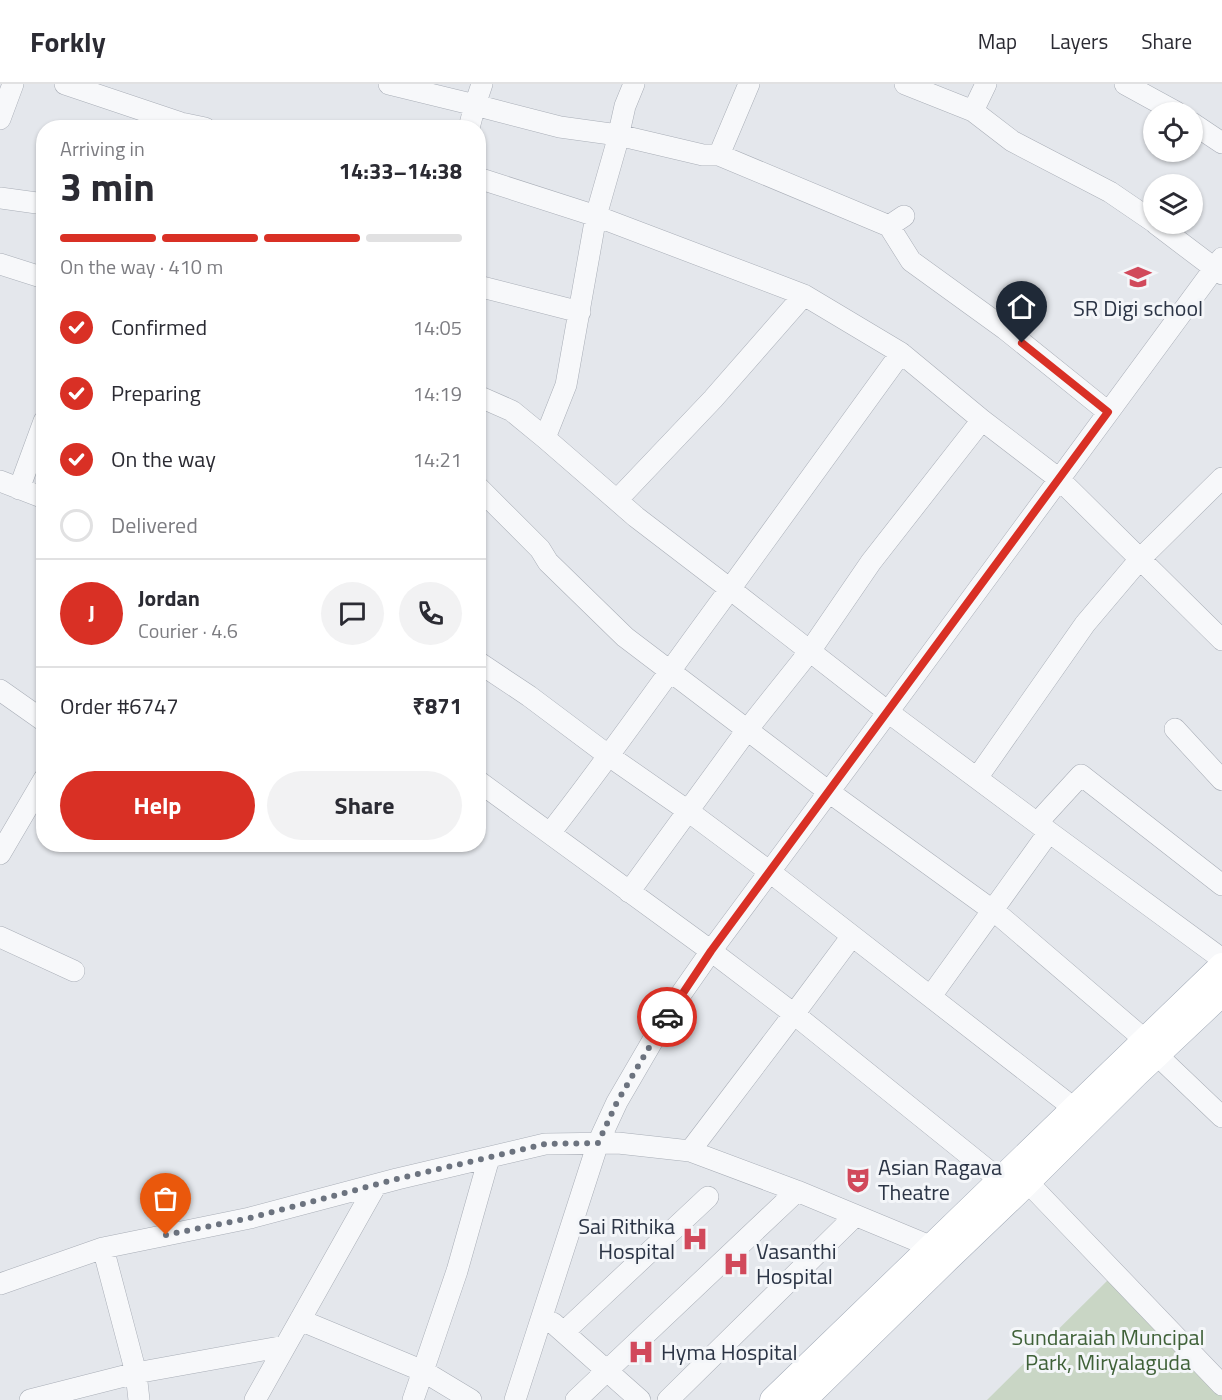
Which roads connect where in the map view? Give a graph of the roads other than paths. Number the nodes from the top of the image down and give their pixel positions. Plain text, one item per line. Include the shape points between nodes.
1 (14, 84) edge
2 (65, 84) edge
3 (389, 84) edge
4 (482, 84) edge
5 (633, 84) edge
6 (749, 84) edge
7 (905, 84) edge
8 (986, 84) edge
9 (1125, 84) edge
10 (1158, 102) edge
11 (476, 105) junction
12 (973, 111) junction
13 (0, 118) edge
14 (166, 120) edge
15 (471, 120) edge
16 (1203, 130) edge
17 (618, 135) junction
18 (1222, 143) edge
19 (719, 155) junction
20 (486, 181) edge
21 (0, 198) edge
22 (36, 203) edge
23 (1143, 215) edge
24 (596, 216) junction
25 (1171, 234) edge
26 (0, 264) edge
27 (1219, 266) edge
28 (36, 275) edge
29 (486, 288) edge
30 (804, 295) junction
31 (580, 312) junction
32 (900, 353) junction
33 (486, 400) edge
34 (1108, 412) junction
35 (982, 420) junction
36 (36, 435) edge
37 (545, 438) junction
38 (1059, 479) junction
39 (10, 485) edge
40 (1218, 491) edge
41 (36, 495) edge
42 (486, 495) edge
43 (617, 500) junction
44 (1140, 560) junction
45 (729, 590) junction
46 (1222, 640) edge
47 (810, 651) junction
48 (486, 667) edge
49 (670, 670) junction
50 (0, 690) edge
51 (888, 712) junction
52 (36, 715) edge
53 (1175, 729) dead end
54 (747, 730) junction
55 (609, 756) junction
56 (977, 778) junction
57 (1222, 780) edge
58 (486, 787) edge
59 (829, 792) junction
60 (36, 793) edge
61 (688, 811) junction
62 (1043, 827) junction
63 (550, 833) junction
64 (0, 854) edge
65 (770, 872) junction
66 (1222, 885) edge
67 (629, 892) junction
68 (992, 911) junction
69 (852, 936) junction
70 (0, 937) edge
71 (711, 951) junction
72 (1222, 958) edge
73 (1222, 966) edge
74 (74, 971) dead end
75 (1222, 993) edge
76 (931, 996) junction
77 (794, 1014) junction
78 (1151, 1048) junction
79 (1075, 1109) junction
80 (1222, 1117) edge
81 (598, 1143) junction
82 (690, 1150) junction
83 (489, 1158) junction
84 (1014, 1176) junction
85 (376, 1185) junction
86 (797, 1191) junction
87 (708, 1197) dead end
88 (855, 1216) junction
89 (103, 1248) junction
90 (939, 1253) junction
91 (0, 1284) edge
92 (543, 1314) junction
93 (300, 1320) junction
94 (564, 1332) junction
95 (285, 1347) junction
96 (423, 1371) junction
97 (607, 1371) junction
98 (136, 1373) junction
99 (1222, 1385) edge
100 (30, 1400) edge
101 (139, 1400) edge
102 (255, 1400) edge
103 (414, 1400) edge
104 (471, 1400) edge
105 (515, 1400) edge
106 (576, 1400) edge
107 (640, 1400) edge
108 (668, 1400) edge
109 (773, 1400) edge
110 (803, 1400) edge

1 - 13 street
2 - 14 street
3 - 11 street
4 - 11 street
5 - 17 street
6 - 19 street
7 - 12 street
8 - 12 street
9 - 10 street
11 - 15 street
11 - 17 street via 560,127
12 - 23 street via 1012,141 1110,192
16 - 18 street
17 - 19 street via 703,155
17 - 24 street
19 - 34 street via 897,221 911,261 1005,329
20 - 24 street
21 - 22 street
24 - 30 street
24 - 31 street
25 - 27 street
26 - 28 street
27 - 34 street
29 - 31 street
30 - 32 street
30 - 43 street
31 - 37 street via 566,385
32 - 35 street
32 - 45 street
33 - 37 street via 512,411
34 - 38 street
35 - 38 street
35 - 47 street via 871,562
36 - 39 street
37 - 43 street
38 - 44 street
38 - 51 street
39 - 41 street
40 - 44 street
42 - 49 street via 625,637
43 - 45 street
44 - 46 street
44 - 56 street via 1085,624
45 - 47 street
45 - 49 street
47 - 51 street
47 - 54 street
48 - 55 street
49 - 54 street
49 - 55 street
50 - 52 street
51 - 56 street
51 - 59 street
53 - 57 street
54 - 59 street
54 - 61 street
55 - 61 street
55 - 63 street
56 - 62 street
58 - 63 street
59 - 65 street
59 - 68 street
60 - 64 street
61 - 65 street
61 - 67 street
62 - 66 street via 1081,775
62 - 68 street
62 - 72 street
63 - 67 street
65 - 69 street
65 - 71 street
67 - 71 street
68 - 76 street
68 - 78 street
69 - 76 street
69 - 77 street
70 - 74 street
71 - 77 street
71 - 81 street via 674,1004
73 - 78 main road
75 - 78 main road
76 - 79 street
77 - 82 street
77 - 84 street
78 - 79 main road
78 - 80 street
78 - 84 main road via 1128,1082
79 - 84 main road
81 - 82 street
81 - 83 street via 545,1144
81 - 92 street
82 - 86 street
83 - 85 street
83 - 96 street
84 - 90 main road
84 - 99 street
85 - 89 street via 250,1218
85 - 93 street
86 - 88 street
86 - 97 street
87 - 94 street
88 - 90 street
88 - 108 street
89 - 91 street
89 - 98 street
90 - 109 main road
90 - 110 main road
92 - 94 street
92 - 105 street
93 - 95 street
93 - 96 street
94 - 97 street
95 - 98 street
95 - 102 street
96 - 103 street
96 - 104 street
97 - 106 street
97 - 107 street
98 - 100 street
98 - 101 street

